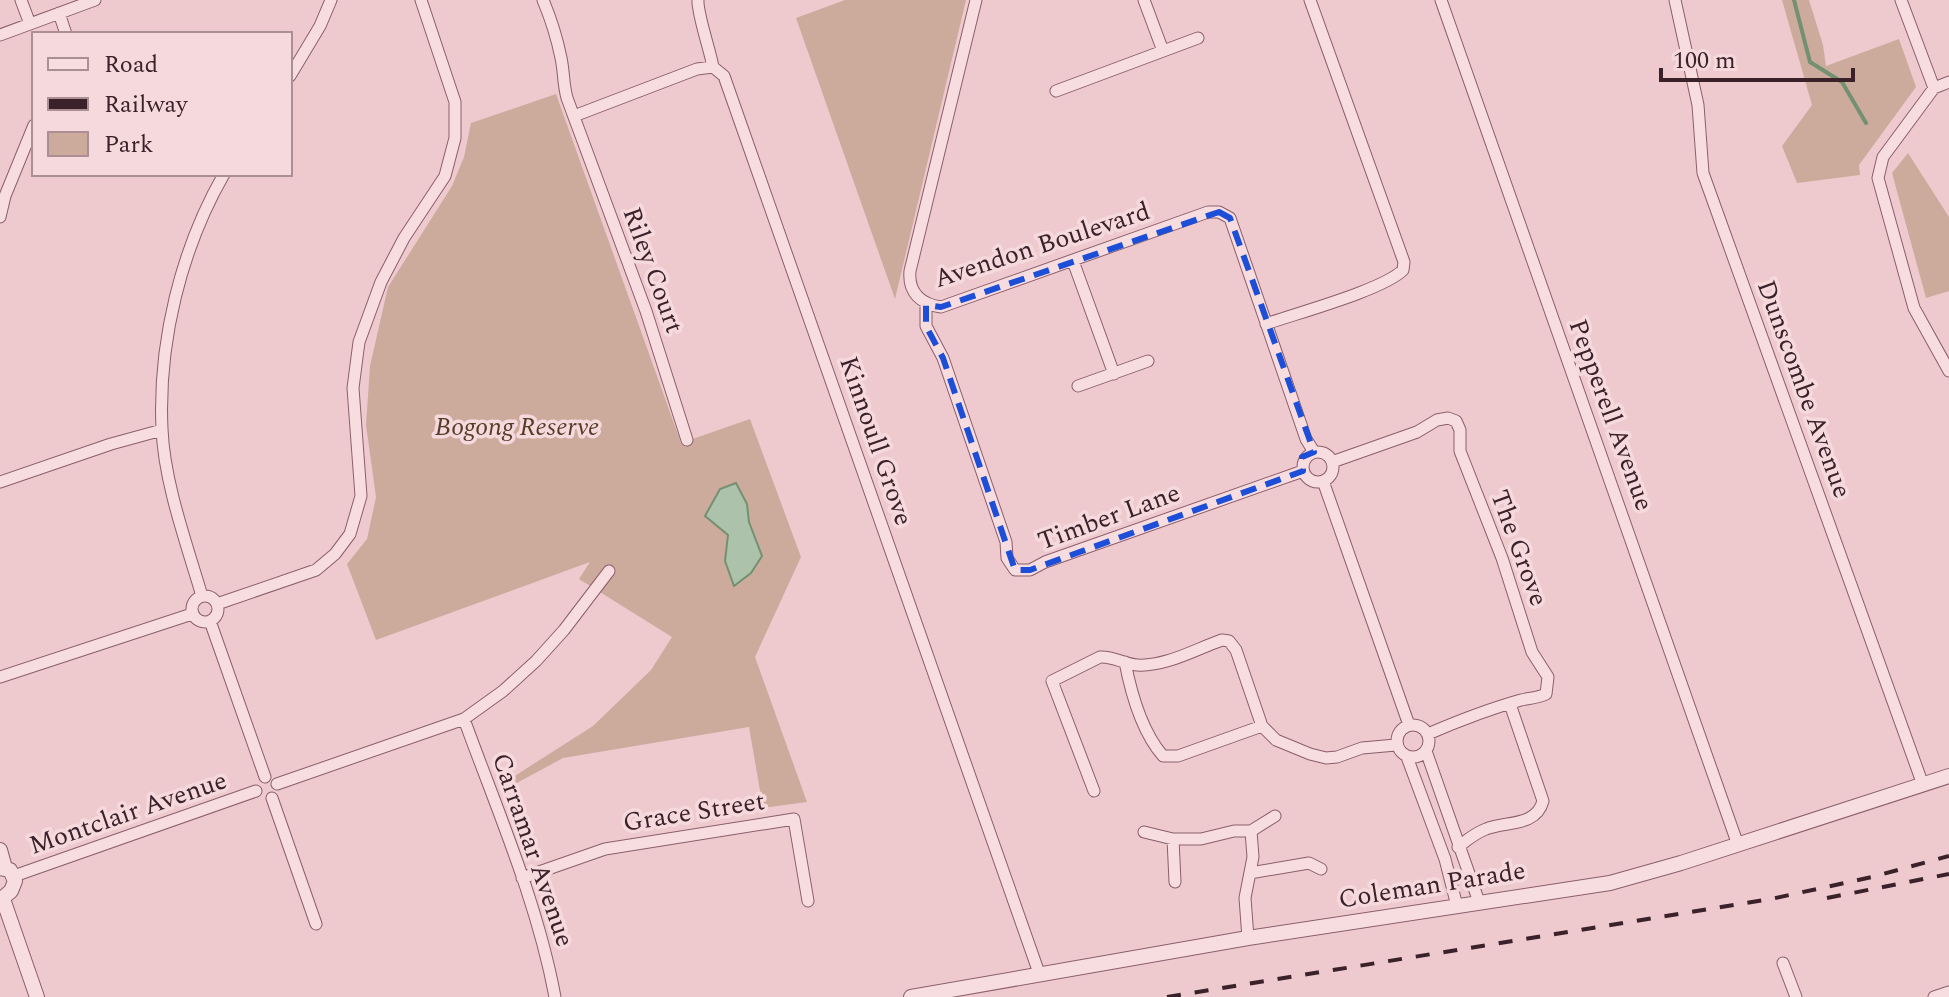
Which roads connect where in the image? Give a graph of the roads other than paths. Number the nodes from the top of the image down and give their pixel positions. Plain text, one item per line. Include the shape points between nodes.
1 (21, 0) edge
2 (95, 0) edge
3 (331, 0) edge
4 (421, 0) edge
5 (543, 0) edge
6 (698, 0) edge
7 (976, 0) edge
8 (1144, 0) edge
9 (1310, 0) edge
10 (1441, 0) edge
11 (1675, 0) edge
12 (1901, 0) edge
13 (59, 13) junction
14 (30, 24) junction
15 (65, 32) edge
16 (0, 35) edge
17 (1198, 38) dead end
18 (1163, 51) junction
19 (713, 67) junction
20 (292, 73) edge
21 (1949, 82) edge
22 (1934, 88) junction
23 (1056, 91) dead end
24 (574, 116) junction
25 (32, 130) edge
26 (223, 176) edge
27 (0, 217) edge
28 (1073, 261) junction
29 (926, 305) junction
30 (1266, 324) junction
31 (1148, 361) dead end
32 (1949, 371) edge
33 (1114, 374) junction
34 (1078, 386) dead end
35 (162, 430) junction
36 (687, 440) dead end
37 (1314, 452) junction
38 (1332, 462) junction
39 (1303, 471) junction
40 (1323, 481) junction
41 (0, 482) edge
42 (609, 571) dead end
43 (202, 596) junction
44 (217, 604) junction
45 (192, 614) junction
46 (210, 621) junction
47 (1125, 662) junction
48 (0, 677) edge
49 (1510, 704) junction
50 (464, 719) junction
51 (1409, 725) junction
52 (1262, 726) junction
53 (1428, 734) junction
54 (1396, 745) junction
55 (1426, 751) junction
56 (1407, 757) junction
57 (1949, 776) edge
58 (265, 777) junction
59 (277, 784) junction
60 (1923, 785) junction
61 (256, 791) junction
62 (1094, 791) dead end
63 (272, 798) junction
64 (1275, 816) dead end
65 (1251, 831) junction
66 (1144, 832) dead end
67 (1173, 839) junction
68 (1738, 845) junction
69 (1458, 847) junction
70 (0, 850) edge
71 (1321, 869) dead end
72 (6, 870) edge
73 (1250, 873) junction
74 (522, 878) junction
75 (1175, 882) dead end
76 (1, 900) edge
77 (808, 901) dead end
78 (1479, 902) junction
79 (1457, 906) junction
80 (316, 924) dead end
81 (1248, 938) junction
82 (1783, 963) dead end
83 (1039, 973) junction
84 (1949, 992) edge
85 (37, 997) edge
86 (555, 997) edge
87 (911, 997) edge
88 (1796, 997) edge
89 (1934, 997) edge

1 - 14 street
2 - 13 street
3 - 20 street
4 - 44 street via 455,102 455,138 445,176 381,282 359,342 353,388 361,496 350,534 316,570
5 - 24 street, Riley Court
6 - 19 street, Kinnoull Grove
7 - 29 street, Avendon Boulevard via 910,271 913,291
8 - 18 street
9 - 30 street via 1403,270 1397,277
10 - 68 street, Pepperell Avenue
11 - 60 street, Dunscombe Avenue via 1698,105 1703,173
12 - 22 street
13 - 14 street
13 - 15 street
14 - 16 street
17 - 18 street
18 - 23 street
19 - 24 street
19 - 83 street, Kinnoull Grove via 724,76
21 - 22 street
22 - 32 street via 1883,157 1878,178 1914,308
24 - 36 street, Riley Court
25 - 27 street
26 - 35 street via 197,227 173,308 164,362
28 - 29 street, Avendon Boulevard via 941,307
28 - 30 street, Avendon Boulevard via 1219,212 1230,218
28 - 33 street
29 - 39 street, Timber Lane via 926,326 943,358 1015,570 1030,570
30 - 37 street, Avendon Boulevard
31 - 33 street
33 - 34 street
35 - 41 street
35 - 43 street via 176,511
37 - 38 street
37 - 39 street via 1304,461
38 - 40 street via 1332,473
38 - 49 street, The Grove via 1437,420 1456,421 1460,451 1532,652 1548,677 1546,694
39 - 40 street via 1312,481
40 - 51 street
42 - 50 street via 536,661
43 - 44 street
43 - 45 street via 192,605
44 - 46 street via 217,615
45 - 46 street
45 - 48 street
46 - 58 street
47 - 52 street via 1157,663 1229,641
47 - 52 street via 1151,743 1163,756 1178,756
47 - 62 street via 1100,657 1052,681
49 - 53 street, The Grove
49 - 69 street via 1543,801 1540,810 1516,823 1489,827
50 - 59 street
50 - 74 street, Carramar Avenue
51 - 53 street
51 - 54 street via 1398,733
52 - 54 street via 1276,740 1326,758
53 - 55 street
54 - 56 street
55 - 56 street
55 - 69 street
56 - 79 street
57 - 60 street, Coleman Parade
58 - 59 street
58 - 61 street
59 - 63 street
60 - 68 street, Coleman Parade
61 - 63 street
61 - 72 street, Montclair Avenue
63 - 80 street
64 - 65 street
65 - 67 street
65 - 73 street
66 - 67 street
67 - 75 street
68 - 78 street, Coleman Parade via 1610,883
69 - 78 street
70 - 72 street
71 - 73 street via 1309,863
72 - 76 street via 13,888
73 - 81 street via 1245,898
74 - 77 street, Grace Street via 605,849 794,819
74 - 86 street, Carramar Avenue
76 - 85 street
78 - 79 street, Coleman Parade
79 - 81 street, Coleman Parade
81 - 83 street, Coleman Parade
82 - 88 street
83 - 87 street, Coleman Parade
84 - 89 street

